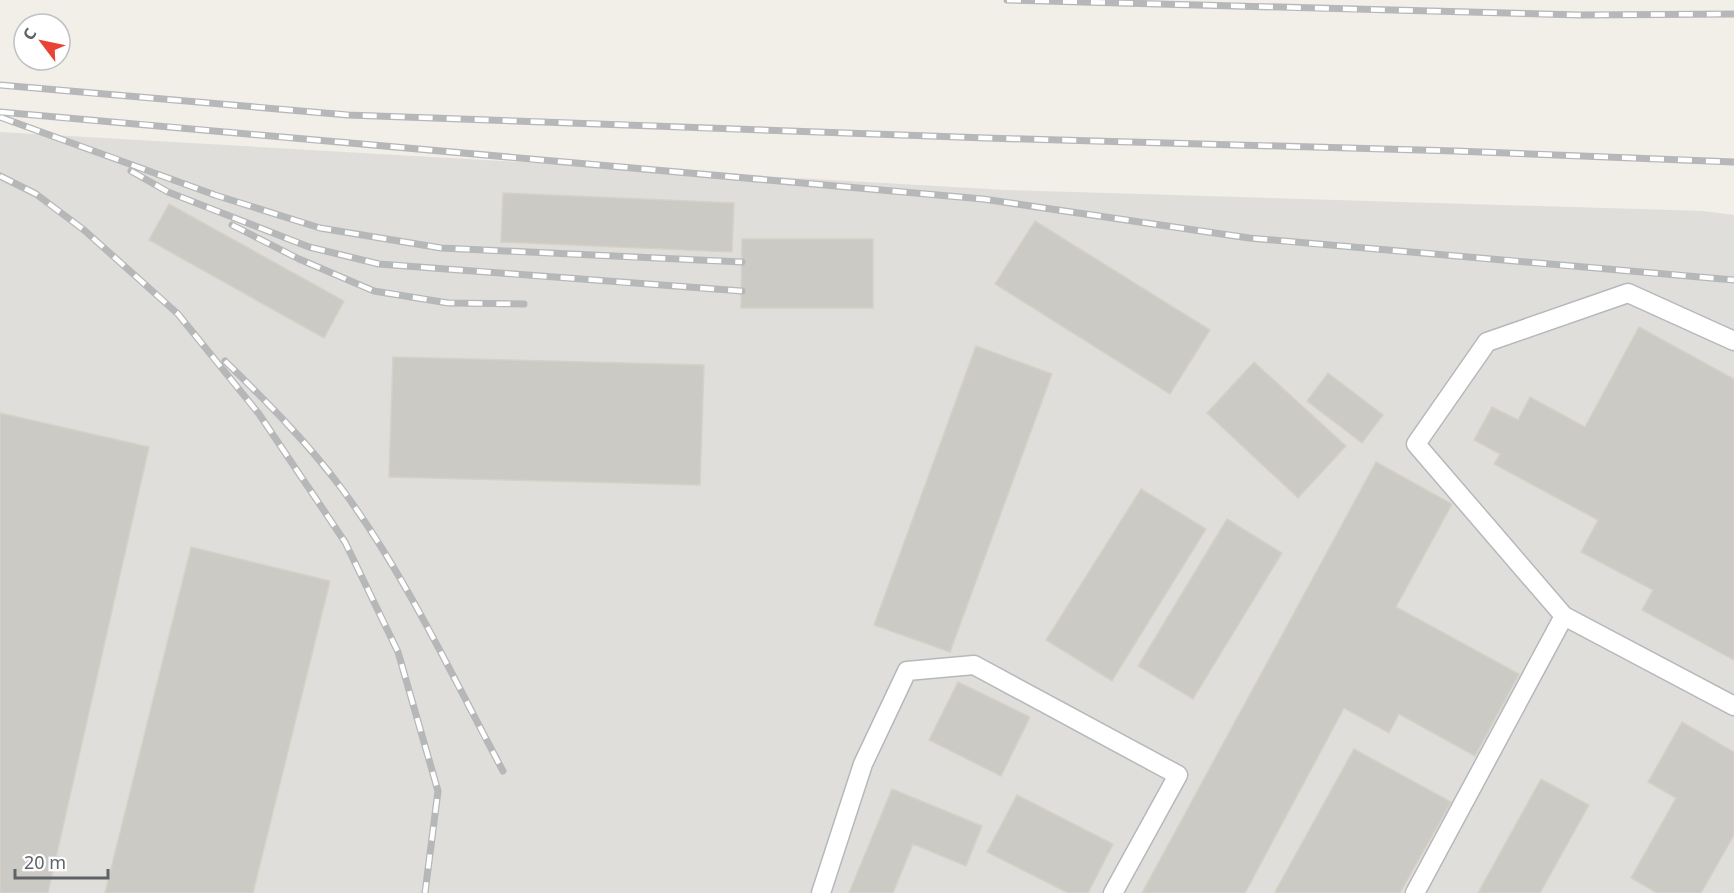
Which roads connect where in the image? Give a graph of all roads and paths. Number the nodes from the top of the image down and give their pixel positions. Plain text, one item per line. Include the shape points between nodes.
1 (1734, 341) edge
2 (1564, 616) junction
3 (1734, 706) edge
4 (821, 893) edge
5 (1113, 893) edge
6 (1415, 893) edge

1 - 2 lane via 1628,293 1487,342 1416,444
2 - 3 lane
2 - 6 lane
4 - 5 lane via 863,764 908,671 975,665 1178,775

